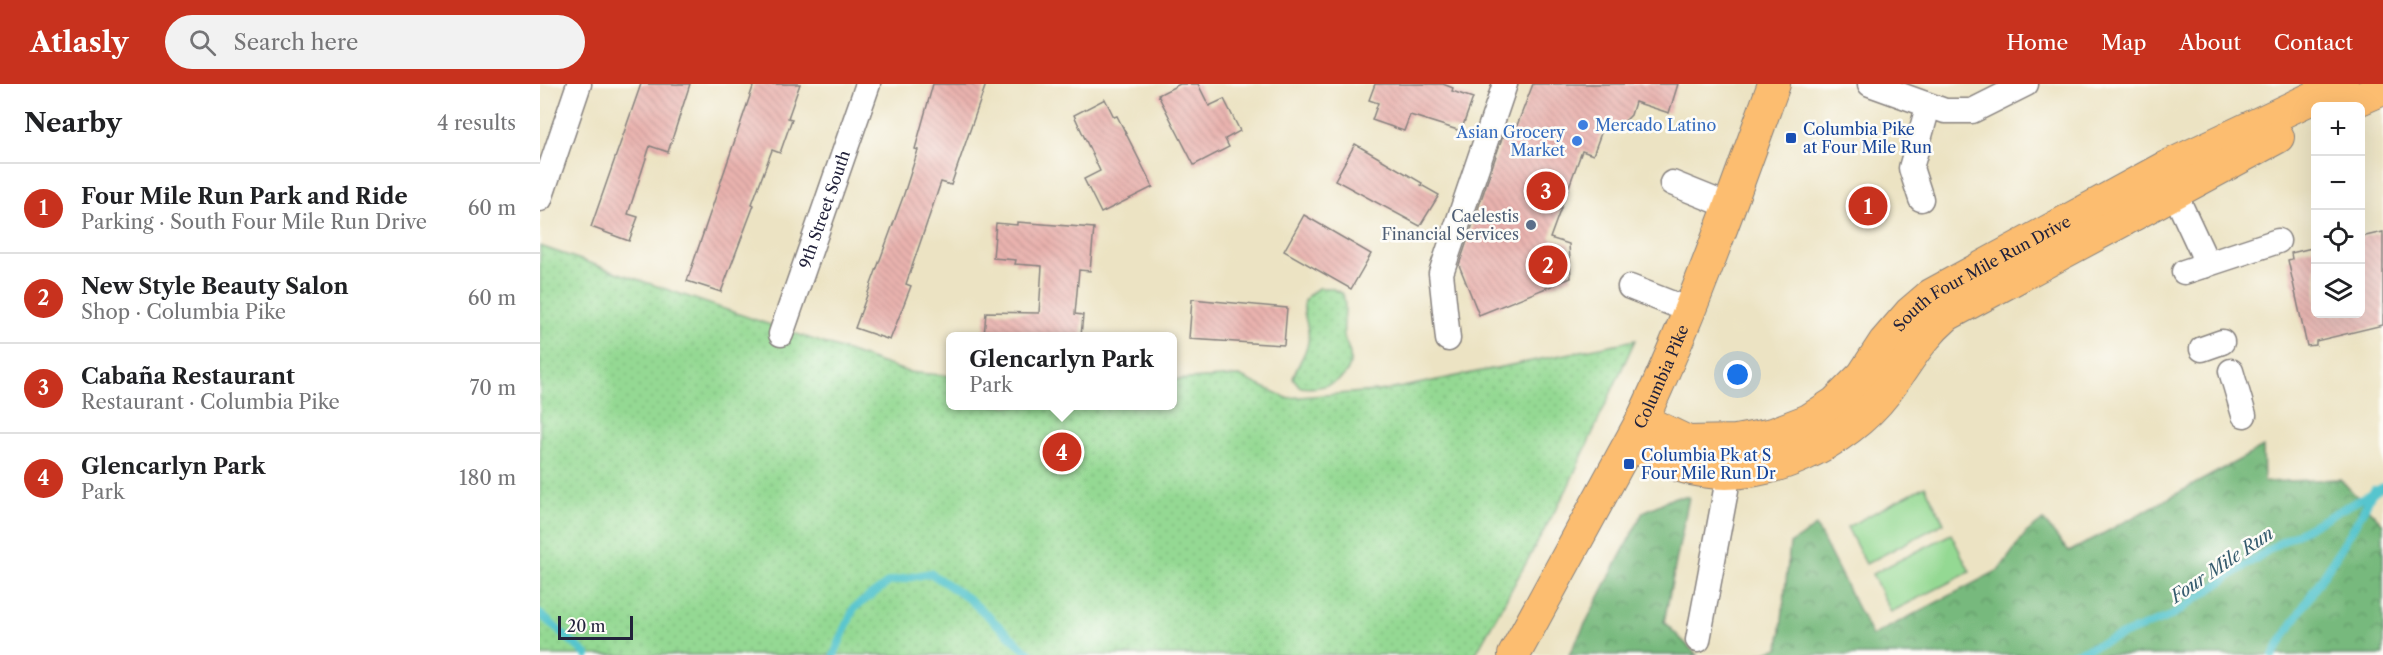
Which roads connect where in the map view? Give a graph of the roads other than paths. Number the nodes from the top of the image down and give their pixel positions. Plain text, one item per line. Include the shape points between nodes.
1 (579, 84) edge
2 (868, 84) edge
3 (1505, 84) edge
4 (1774, 84) edge
5 (1870, 84) edge
6 (2026, 84) edge
7 (2342, 84) edge
8 (2383, 89) edge
9 (2353, 102) edge
10 (1928, 107) junction
11 (2311, 121) edge
12 (2169, 179) junction
13 (1672, 183) dead end
14 (540, 199) edge
15 (1921, 199) dead end
16 (1729, 206) junction
17 (2278, 241) dead end
18 (1630, 287) dead end
19 (1691, 311) junction
20 (781, 334) dead end
21 (1448, 339) dead end
22 (2231, 371) dead end
23 (2244, 415) dead end
24 (1636, 432) junction
25 (1727, 473) junction
26 (1698, 640) dead end
27 (1514, 655) edge

1 - 14 street
2 - 20 street, 9th Street South
3 - 21 street via 1441,273
4 - 16 main road, Columbia Pike
5 - 10 street
6 - 10 street via 1972,111
7 - 12 main road, South Four Mile Run Drive
8 - 9 main road
10 - 15 street via 1911,168
11 - 12 main road, South Four Mile Run Drive
12 - 17 street via 2202,252 2194,269
12 - 24 main road, South Four Mile Run Drive via 1931,295 1910,313 1863,375 1836,403 1809,420 1773,434 1736,441 1688,442
12 - 25 main road, South Four Mile Run Drive via 1947,315 1928,331 1884,394 1852,425 1822,445 1781,463
13 - 16 street
16 - 19 main road, Columbia Pike
18 - 19 street
19 - 24 main road, Columbia Pike
22 - 23 street
24 - 25 main road, South Four Mile Run Drive via 1672,465
24 - 27 main road, Columbia Pike
25 - 26 street

